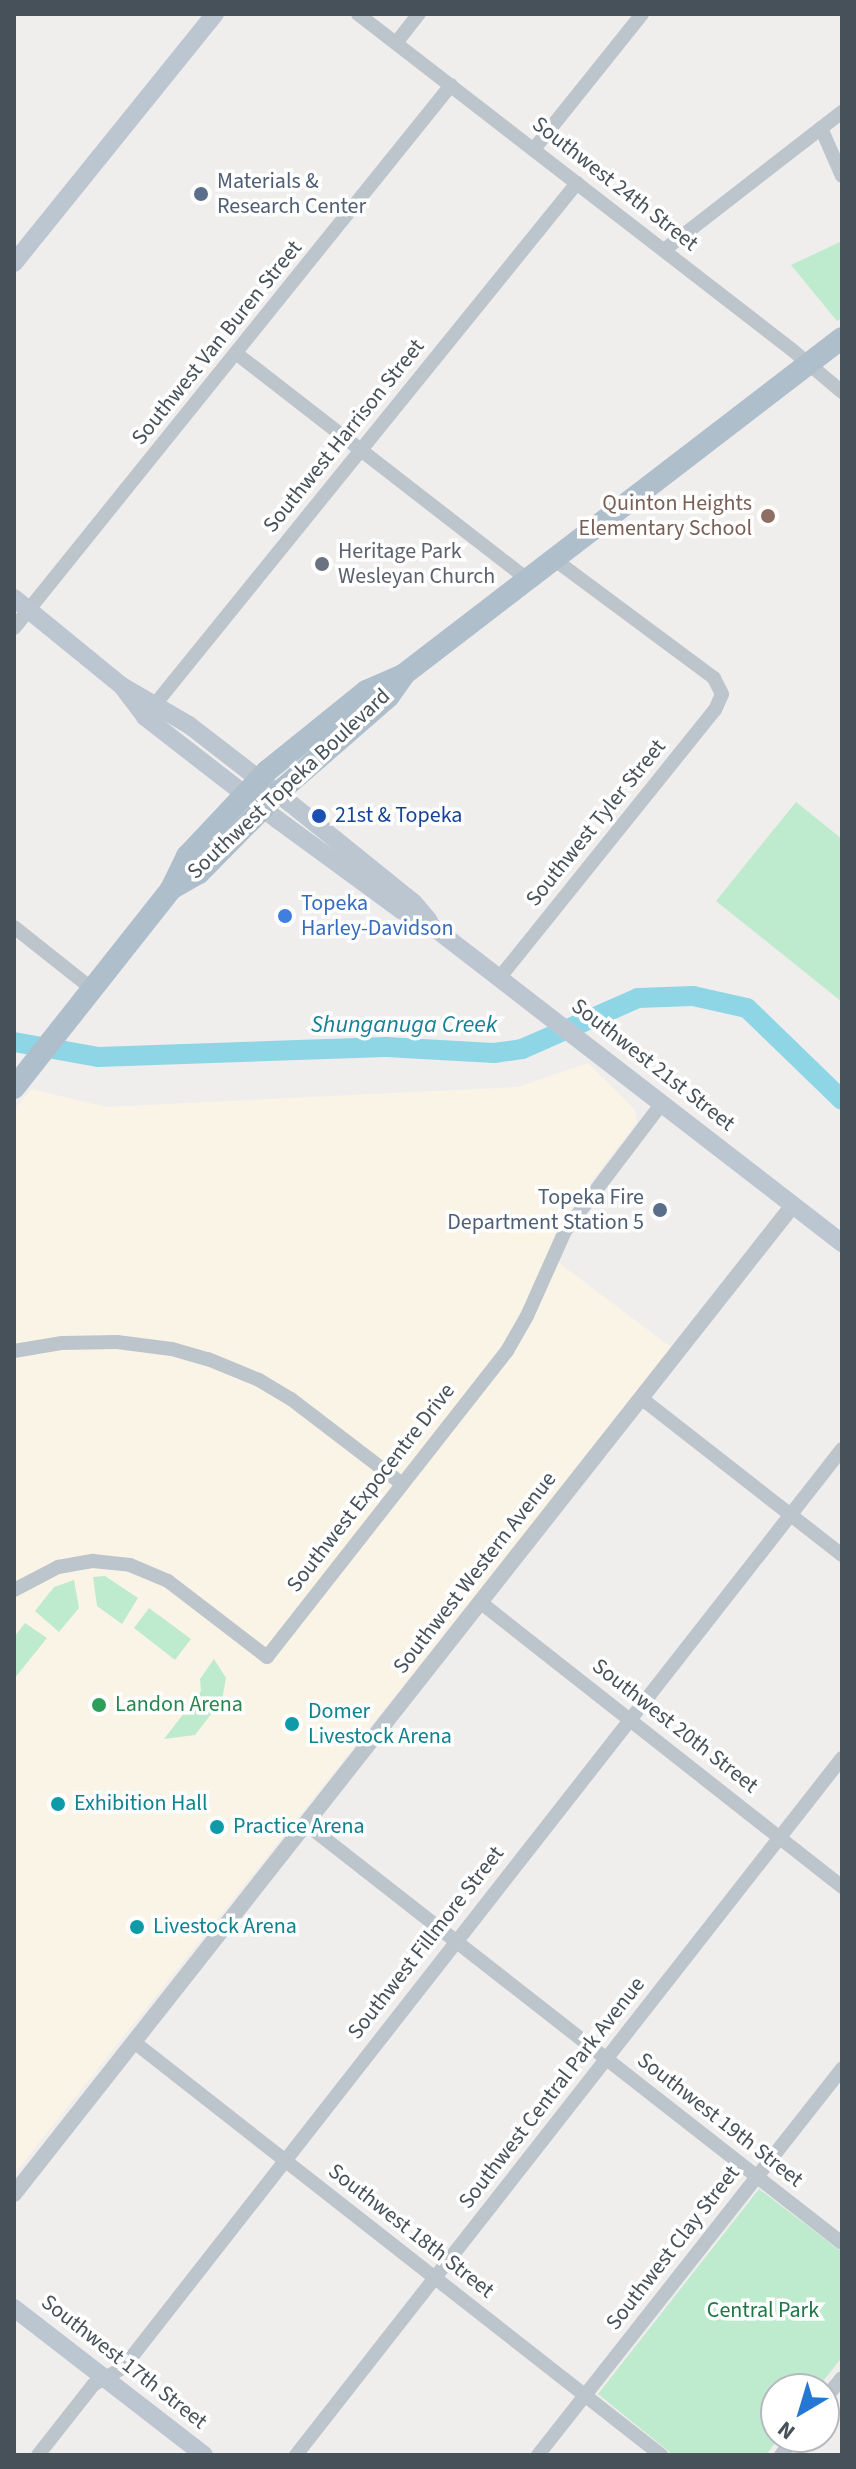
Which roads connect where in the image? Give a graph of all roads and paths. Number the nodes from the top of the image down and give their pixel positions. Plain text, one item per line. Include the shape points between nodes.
1 (215, 14) edge
2 (358, 14) edge
3 (419, 14) edge
4 (642, 14) edge
5 (396, 43) junction
6 (451, 85) junction
7 (842, 112) edge
8 (821, 128) junction
9 (534, 149) junction
10 (842, 176) edge
11 (577, 183) junction
12 (664, 250) junction
13 (14, 263) edge
14 (842, 338) edge
15 (237, 354) junction
16 (808, 363) junction
17 (842, 392) edge
18 (361, 451) junction
19 (554, 559) junction
20 (527, 579) junction
21 (14, 598) edge
22 (29, 610) junction
23 (14, 628) edge
24 (150, 710) junction
25 (261, 794) junction
26 (14, 927) edge
27 (500, 977) junction
28 (91, 988) junction
29 (14, 1088) edge
30 (662, 1103) junction
31 (793, 1205) junction
32 (842, 1243) edge
33 (14, 1351) edge
34 (641, 1398) junction
35 (842, 1449) edge
36 (402, 1484) junction
37 (790, 1514) junction
38 (842, 1555) edge
39 (14, 1590) edge
40 (480, 1602) junction
41 (631, 1718) junction
42 (842, 1758) edge
43 (306, 1824) junction
44 (779, 1838) junction
45 (842, 1887) edge
46 (455, 1941) junction
47 (134, 2042) junction
48 (606, 2059) junction
49 (842, 2068) edge
50 (284, 2161) junction
51 (757, 2177) junction
52 (14, 2194) edge
53 (842, 2243) edge
54 (435, 2278) junction
55 (14, 2308) edge
56 (106, 2379) junction
57 (585, 2395) junction
58 (38, 2455) edge
59 (204, 2455) edge
60 (296, 2455) edge
61 (538, 2455) edge
62 (661, 2455) edge

1 - 13 main road
2 - 5 street, Southwest 24th Street
3 - 5 street
4 - 9 street
5 - 6 street, Southwest 24th Street
6 - 9 street, Southwest 24th Street
6 - 15 street, Southwest Van Buren Street
7 - 8 street
8 - 10 street
8 - 12 street
9 - 11 street, Southwest 24th Street
11 - 12 street, Southwest 24th Street
11 - 18 street, Southwest Harrison Street
12 - 16 street, Southwest 24th Street
14 - 16 main road, Southwest Topeka Boulevard
15 - 18 street
15 - 22 street, Southwest Van Buren Street
16 - 17 street, Southwest 24th Street
16 - 19 main road, Southwest Topeka Boulevard
18 - 20 street
18 - 24 street, Southwest Harrison Street
19 - 20 main road, Southwest Topeka Boulevard
19 - 27 street, Southwest Tyler Street via 714,678 722,694 715,710
20 - 25 main road, Southwest Topeka Boulevard via 403,675 366,691
21 - 22 main road, Southwest 21st Street
22 - 23 street, Southwest Van Buren Street
22 - 24 main road, Southwest 21st Street
24 - 25 main road, Southwest 21st Street
25 - 27 main road, Southwest 21st Street via 401,910
25 - 28 main road, Southwest Topeka Boulevard via 187,856 171,889
26 - 28 street
27 - 30 main road, Southwest 21st Street
28 - 29 main road, Southwest Topeka Boulevard
30 - 31 main road, Southwest 21st Street
30 - 36 street, Southwest Expocentre Drive via 565,1231 507,1351
31 - 32 main road, Southwest 21st Street
31 - 34 street, Southwest Western Avenue
33 - 36 street via 99,1341 154,1346 208,1359 291,1399
34 - 37 street
34 - 40 street, Southwest Western Avenue
35 - 37 street, Southwest Fillmore Street
36 - 39 street, Southwest Expocentre Drive via 267,1657 168,1581 130,1565 93,1561 58,1567
37 - 38 street
37 - 41 street, Southwest Fillmore Street
40 - 41 street, Southwest 20th Street
40 - 43 street, Southwest Western Avenue
41 - 44 street, Southwest 20th Street
41 - 46 street, Southwest Fillmore Street
42 - 44 street, Southwest Central Park Avenue
43 - 46 street, Southwest 19th Street
43 - 47 street, Southwest Western Avenue
44 - 45 street, Southwest 20th Street
44 - 48 street, Southwest Central Park Avenue
46 - 48 street, Southwest 19th Street
46 - 50 street, Southwest Fillmore Street
47 - 50 street, Southwest 18th Street
47 - 52 street, Southwest Western Avenue
48 - 51 street, Southwest 19th Street
48 - 54 street, Southwest Central Park Avenue
49 - 51 street, Southwest Clay Street
50 - 54 street, Southwest 18th Street
50 - 56 street, Southwest Fillmore Street via 123,2368
51 - 53 street, Southwest 19th Street
51 - 57 street, Southwest Clay Street
54 - 57 street, Southwest 18th Street
54 - 60 street, Southwest Central Park Avenue
55 - 56 main road, Southwest 17th Street
56 - 58 street, Southwest Fillmore Street via 93,2385
56 - 59 main road, Southwest 17th Street
57 - 61 street, Southwest Clay Street
57 - 62 street, Southwest 18th Street

